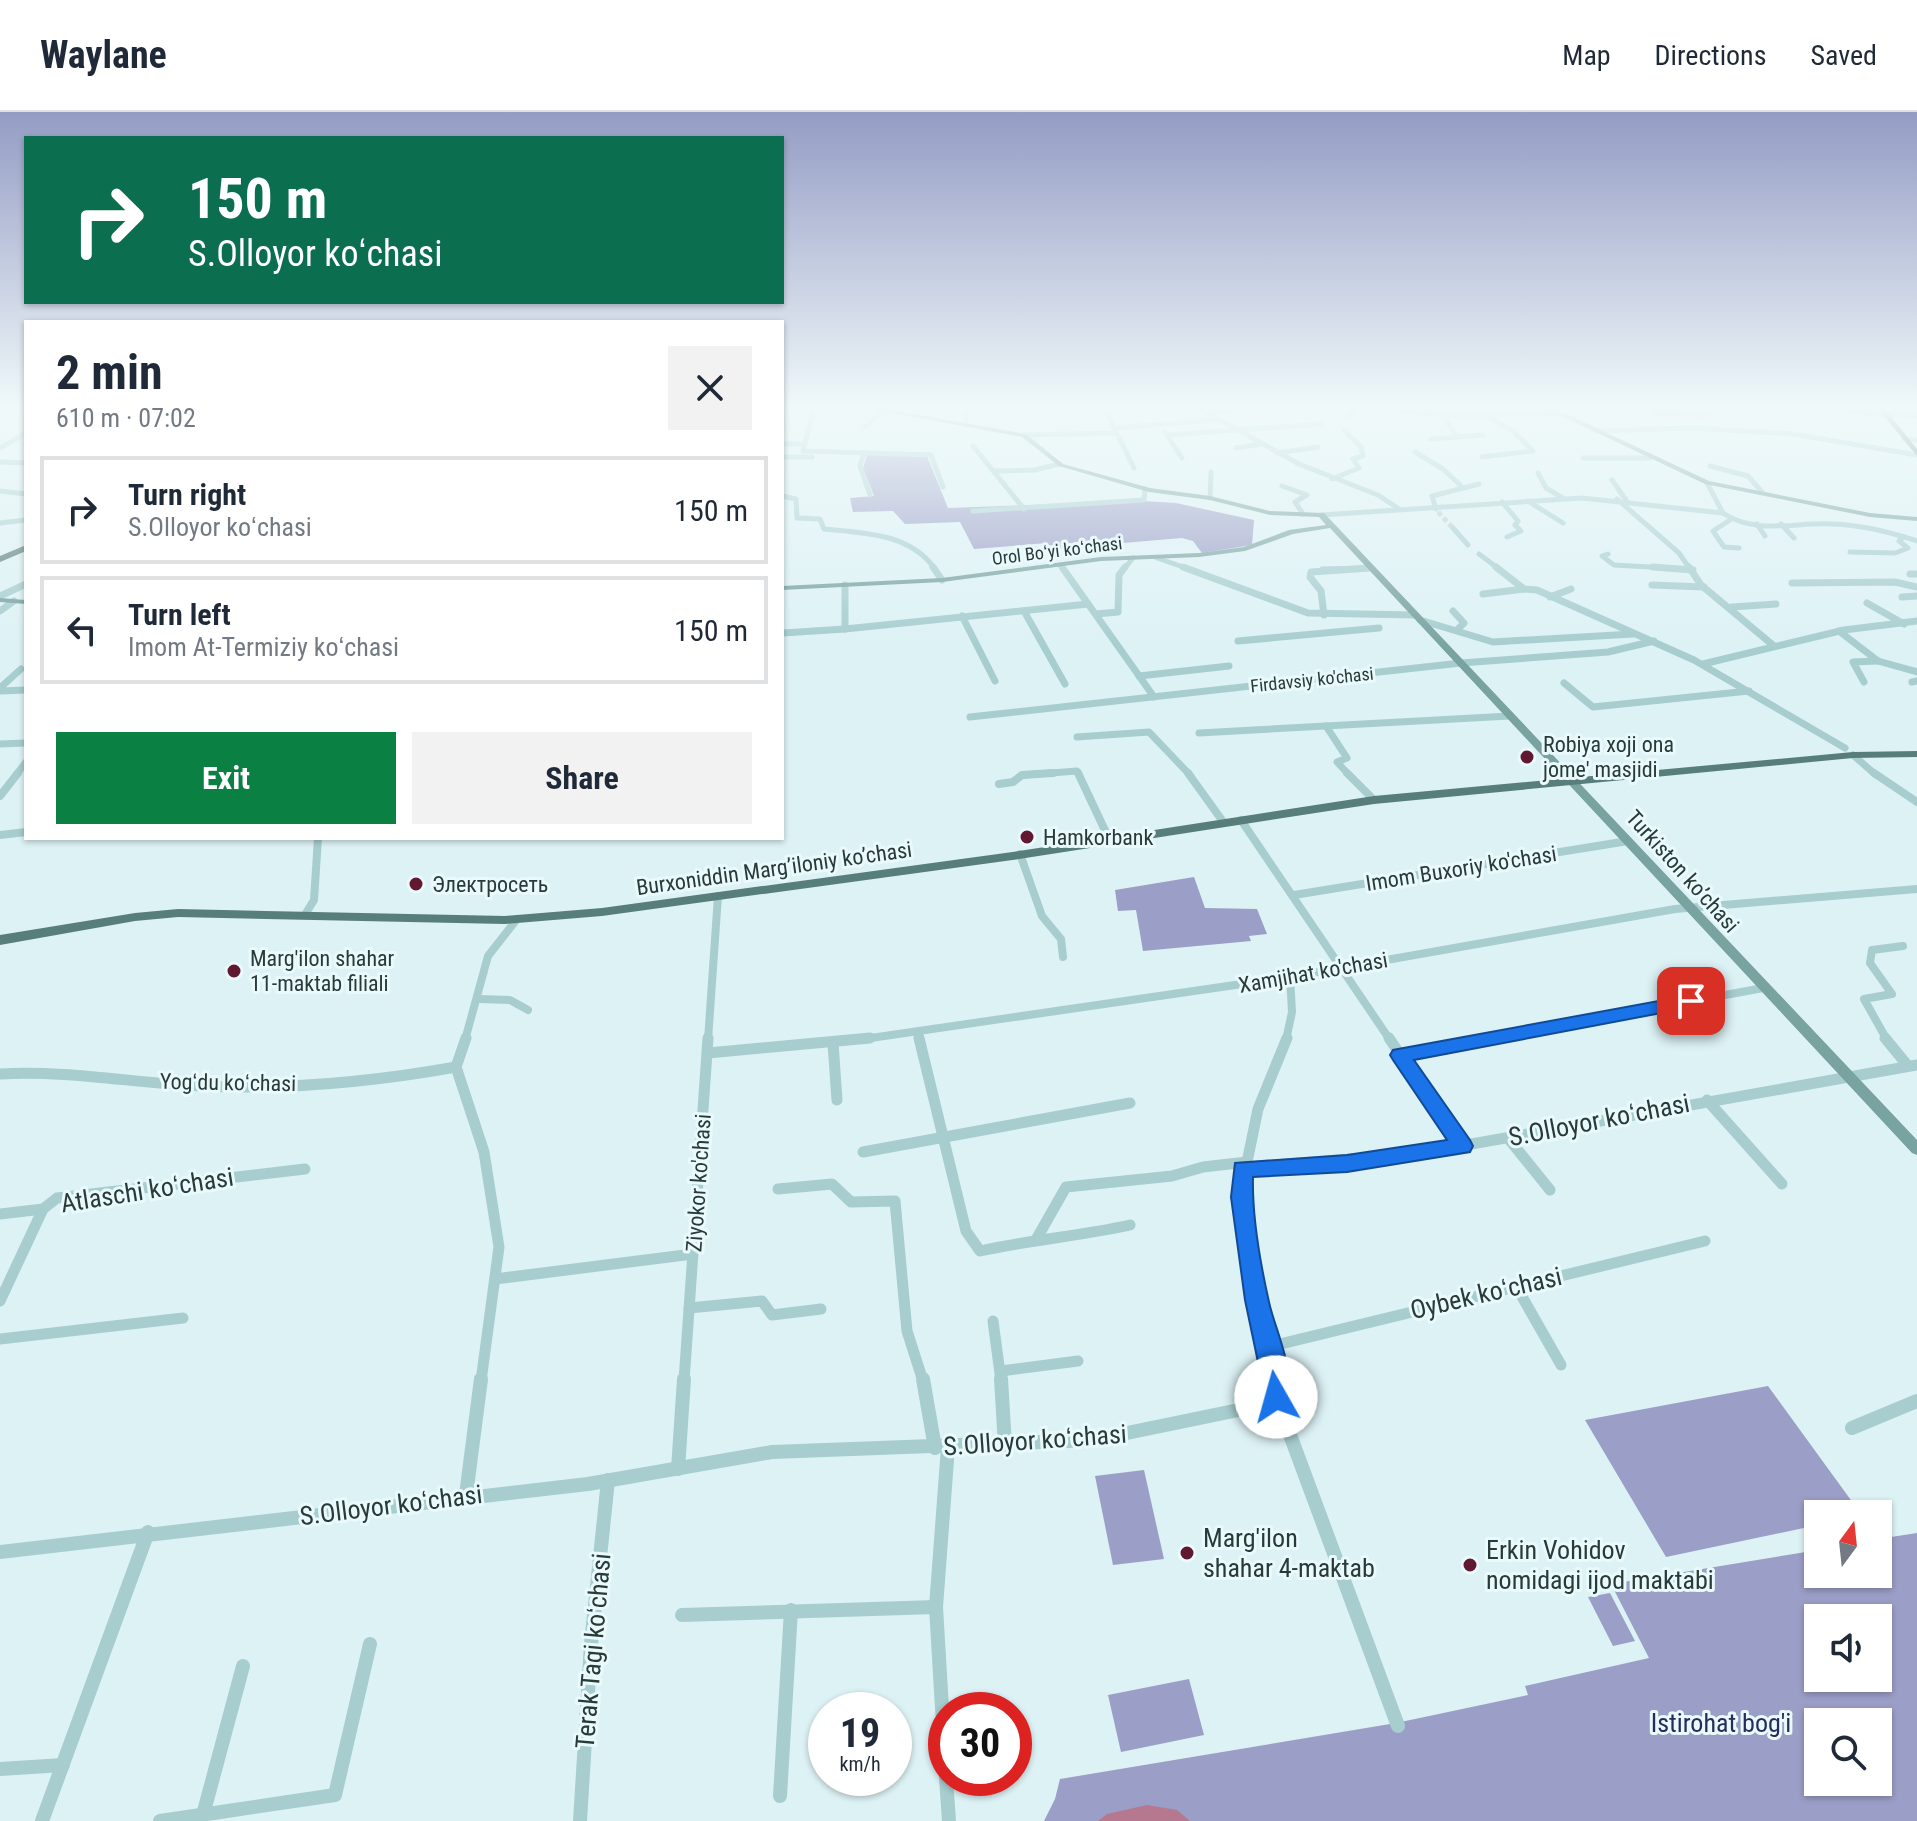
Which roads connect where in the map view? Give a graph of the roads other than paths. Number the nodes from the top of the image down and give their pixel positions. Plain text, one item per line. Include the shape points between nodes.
1 (868, 489) edge
2 (1008, 489) edge
3 (1145, 489) joint
4 (1210, 489) edge
5 (1290, 489) edge
6 (1360, 489) edge
7 (1453, 489) edge
8 (1547, 489) edge
9 (1618, 489) edge
10 (1710, 489) edge
11 (1742, 489) edge
12 (1761, 489) edge
13 (0, 491) edge
14 (1762, 492) junction
15 (24, 494) edge
16 (870, 495) dead end
17 (784, 496) edge
18 (1210, 498) junction
19 (1563, 498) junction
20 (1617, 499) junction
21 (1626, 500) junction
22 (1528, 501) junction
23 (1502, 502) junction
24 (1024, 509) junction
25 (1399, 509) junction
26 (1437, 510) junction
27 (973, 511) dead end
28 (1723, 513) junction
29 (1303, 514) junction
30 (1321, 515) junction
31 (1917, 519) edge
32 (24, 520) edge
33 (1730, 520) junction
34 (0, 523) edge
35 (1563, 523) dead end
36 (1757, 524) junction
37 (1781, 524) junction
38 (1331, 526) junction
39 (1453, 528) tunnel mouth
40 (1765, 536) dead end
41 (1507, 537) dead end
42 (1904, 537) junction
43 (1794, 538) dead end
44 (1917, 541) edge
45 (1468, 545) dead end
46 (1724, 547) junction
47 (1739, 548) dead end
48 (24, 549) edge
49 (1850, 552) dead end
50 (1479, 554) dead end
51 (1608, 554) dead end
52 (1729, 554) dead end
53 (1133, 558) junction
54 (1157, 558) junction
55 (0, 559) edge
56 (1060, 565) junction
57 (1370, 568) junction
58 (1693, 570) junction
59 (942, 580) junction
60 (1792, 583) dead end
61 (24, 585) edge
62 (845, 585) junction
63 (1652, 585) dead end
64 (1704, 587) junction
65 (1917, 587) edge
66 (784, 588) edge
67 (1524, 589) junction
68 (1571, 589) dead end
69 (1483, 594) dead end
70 (1917, 596) edge
71 (1550, 597) junction
72 (1902, 597) dead end
73 (0, 598) edge
74 (14, 601) junction
75 (24, 602) edge
76 (1867, 603) dead end
77 (1088, 604) junction
78 (1776, 604) dead end
79 (1732, 607) junction
80 (0, 611) edge
81 (1024, 611) junction
82 (1453, 611) dead end
83 (1096, 614) junction
84 (1324, 615) junction
85 (962, 616) junction
86 (1336, 616) junction
87 (1417, 618) junction
88 (1917, 621) edge
89 (1904, 624) junction
90 (1379, 628) dead end
91 (845, 629) junction
92 (1348, 630) junction
93 (1457, 630) junction
94 (1839, 631) junction
95 (784, 633) edge
96 (1634, 633) junction
97 (1238, 641) dead end
98 (1654, 641) junction
99 (1774, 646) junction
100 (1878, 661) junction
101 (1461, 663) junction
102 (1703, 664) junction
103 (1229, 666) dead end
104 (21, 669) dead end
105 (1917, 672) edge
106 (1139, 676) junction
107 (995, 681) dead end
108 (1864, 682) dead end
109 (1564, 683) dead end
110 (1065, 684) dead end
111 (0, 690) edge
112 (24, 690) edge
113 (1749, 691) junction
114 (1154, 697) junction
115 (1510, 716) junction
116 (970, 717) dead end
117 (1326, 726) junction
118 (1199, 733) dead end
119 (1077, 737) dead end
120 (24, 743) edge
121 (0, 744) edge
122 (1917, 746) edge
123 (1849, 752) junction
124 (1917, 754) edge
125 (24, 765) edge
126 (1572, 779) junction
127 (999, 784) dead end
128 (0, 796) edge
129 (1374, 800) junction
130 (1917, 802) edge
131 (1241, 820) junction
132 (1224, 823) junction
133 (24, 832) edge
134 (0, 835) edge
135 (318, 840) edge
136 (1110, 841) junction
137 (1628, 841) junction
138 (1020, 854) junction
139 (1917, 889) edge
140 (1294, 895) junction
141 (718, 896) junction
142 (1690, 910) junction
143 (306, 913) junction
144 (517, 919) junction
145 (0, 940) edge
146 (1903, 946) dead end
147 (1063, 957) dead end
148 (1339, 968) junction
149 (1290, 977) junction
150 (1763, 988) junction
151 (479, 999) junction
152 (528, 1010) dead end
153 (918, 1032) junction
154 (833, 1043) junction
155 (708, 1053) junction
156 (1400, 1055) junction
157 (1913, 1066) edge
158 (456, 1067) junction
159 (0, 1074) edge
160 (1845, 1074) junction
161 (837, 1100) dead end
162 (1707, 1100) junction
163 (1130, 1103) dead end
164 (940, 1137) junction
165 (1508, 1138) junction
166 (1462, 1146) junction
167 (1917, 1149) edge
168 (863, 1152) dead end
169 (1246, 1164) junction
170 (305, 1169) dead end
171 (1782, 1184) dead end
172 (778, 1189) dead end
173 (1550, 1190) dead end
174 (43, 1209) junction
175 (0, 1214) edge
176 (1130, 1225) dead end
177 (1037, 1238) junction
178 (1705, 1241) dead end
179 (693, 1254) junction
180 (495, 1279) junction
181 (1516, 1286) junction
182 (0, 1301) edge
183 (689, 1308) junction
184 (821, 1309) dead end
185 (183, 1318) dead end
186 (993, 1321) dead end
187 (0, 1339) edge
188 (1268, 1347) junction
189 (1078, 1361) dead end
190 (1561, 1365) dead end
191 (1001, 1371) junction
192 (1276, 1397) junction
193 (1917, 1401) edge
194 (1852, 1428) dead end
195 (1005, 1446) junction
196 (941, 1448) junction
197 (678, 1469) junction
198 (608, 1480) junction
199 (466, 1495) junction
200 (148, 1532) junction
201 (0, 1552) edge
202 (936, 1607) junction
203 (791, 1610) junction
204 (682, 1615) dead end
205 (370, 1644) dead end
206 (243, 1666) dead end
207 (941, 1692) edge
208 (1398, 1726) dead end
209 (63, 1765) junction
210 (0, 1769) edge
211 (780, 1796) dead end
212 (947, 1796) edge
213 (203, 1815) junction
214 (42, 1821) edge
215 (160, 1821) edge
216 (580, 1821) edge
217 (949, 1821) edge

1 - 16 street
2 - 24 street
3 - 18 main road
3 - 24 street via 1144,500
4 - 18 street
5 - 29 street via 1307,495 1295,502
6 - 25 street
7 - 26 street via 1430,497
8 - 19 street
9 - 21 street
10 - 28 street
11 - 14 main road
12 - 14 street
13 - 15 street
14 - 31 main road via 1870,515
17 - 59 street via 796,499 797,518 820,519 824,529 905,540 935,566
18 - 29 main road via 1258,511
19 - 20 street
19 - 22 street
20 - 21 street
20 - 58 street
21 - 28 street
22 - 23 street
22 - 35 street
23 - 26 street
23 - 41 street via 1521,531
24 - 27 street
25 - 26 street
25 - 30 street
28 - 33 street
29 - 30 main road
30 - 38 main road, Turkiston ko’chasi
32 - 34 street
33 - 36 street
33 - 46 street via 1713,531
36 - 37 street
36 - 40 street
37 - 42 street via 1833,524
37 - 43 street
38 - 54 main road, Orol Boʻyi koʻchasi via 1292,532 1245,549
38 - 57 main road, Turkiston ko’chasi
39 - 45 street
42 - 44 street
42 - 49 street via 1899,541 1908,548 1899,553
46 - 47 street
46 - 52 street
48 - 55 main road
50 - 67 street
51 - 58 street via 1602,556 1612,565
53 - 54 main road, Orol Boʻyi koʻchasi
53 - 56 main road, Orol Boʻyi koʻchasi
53 - 83 street via 1119,575 1118,612
54 - 84 street
56 - 59 main road, Orol Boʻyi koʻchasi
56 - 77 street
57 - 84 street via 1311,572
57 - 87 main road, Turkiston ko’chasi
58 - 64 street
59 - 62 main road, Orol Boʻyi koʻchasi
60 - 65 street via 1895,582
61 - 73 street
62 - 66 main road, Orol Boʻyi koʻchasi
62 - 91 street
63 - 64 street
64 - 79 street
67 - 69 street
67 - 71 street
68 - 71 street
70 - 72 street
71 - 96 street
73 - 74 main road
74 - 75 main road
74 - 80 street
76 - 89 street
77 - 81 street
77 - 83 street
78 - 79 street
79 - 99 street
81 - 85 street
81 - 110 street
82 - 93 street via 1464,623
83 - 106 street
84 - 86 street
85 - 91 street
85 - 107 street
86 - 87 street
86 - 92 street
87 - 93 street
87 - 101 main road, Turkiston ko’chasi
88 - 89 street
89 - 94 street
90 - 92 street
91 - 95 street
92 - 97 street
93 - 96 street via 1493,642
94 - 99 street
94 - 100 street
96 - 98 street
98 - 101 street, Firdavsiy ko'chasi via 1608,652
98 - 102 street
99 - 102 street
100 - 105 street
100 - 108 street via 1853,662
101 - 114 street, Firdavsiy ko'chasi
101 - 115 main road, Turkiston ko’chasi
102 - 113 street
103 - 106 street
104 - 111 street
106 - 114 street
109 - 113 street via 1593,707
111 - 112 street
113 - 123 street
114 - 116 street, Firdavsiy ko'chasi
115 - 117 street
115 - 126 main road, Turkiston ko’chasi
117 - 118 street
117 - 129 street via 1347,758 1337,762
119 - 132 street via 1149,732 1183,765
120 - 121 street
122 - 123 main road, Burxoniddin Marg’iloniy ko’chasi
123 - 124 main road, Burxoniddin Marg’iloniy ko’chasi
123 - 126 main road, Burxoniddin Marg’iloniy ko’chasi
123 - 130 street
125 - 128 street
126 - 129 main road, Burxoniddin Marg’iloniy ko’chasi
126 - 137 main road, Turkiston ko’chasi
127 - 136 street via 1022,775 1077,771
129 - 131 main road, Burxoniddin Marg’iloniy ko’chasi
131 - 132 main road, Burxoniddin Marg’iloniy ko’chasi
131 - 140 street
132 - 136 main road, Burxoniddin Marg’iloniy ko’chasi
133 - 134 street
135 - 143 street via 314,900
136 - 138 main road, Burxoniddin Marg’iloniy ko’chasi
137 - 140 street, Imom Buxoriy ko'chasi
137 - 142 main road, Turkiston ko’chasi
138 - 141 main road, Burxoniddin Marg’iloniy ko’chasi
138 - 147 street via 1042,916 1061,939
139 - 142 street, Xamjihat ko'chasi
140 - 148 street
141 - 144 main road, Burxoniddin Marg’iloniy ko’chasi
141 - 155 street, Ziyokor ko'chasi
142 - 148 street, Xamjihat ko'chasi
142 - 150 main road, Turkiston ko’chasi
143 - 144 main road, Burxoniddin Marg’iloniy ko’chasi
143 - 145 main road, Burxoniddin Marg’iloniy ko’chasi via 156,915
144 - 151 street via 488,956
146 - 157 street via 1872,950 1870,963 1892,994 1864,999 1884,1036
148 - 149 street, Xamjihat ko'chasi
148 - 156 street
149 - 153 street, Xamjihat ko'chasi
149 - 169 street via 1296,1005 1260,1103
150 - 156 street
150 - 160 main road, Turkiston ko’chasi
151 - 152 street via 510,1000
151 - 158 street
153 - 154 street, Xamjihat ko'chasi
153 - 164 street
154 - 155 street, Xamjihat ko'chasi
154 - 161 street
155 - 179 street, Ziyokor ko'chasi
156 - 166 street
157 - 160 street, S.Olloyor koʻchasi
158 - 159 street, Yogʻdu koʻchasi via 409,1076 256,1086 48,1072
158 - 180 street via 484,1152 499,1247
160 - 162 street, S.Olloyor koʻchasi
160 - 167 main road, Turkiston ko’chasi
162 - 165 street, S.Olloyor koʻchasi
162 - 171 street
163 - 164 street
164 - 168 street
164 - 177 street via 966,1231 980,1251
165 - 166 street, S.Olloyor koʻchasi
165 - 173 street
166 - 169 street, S.Olloyor koʻchasi via 1347,1164
169 - 177 street, S.Olloyor koʻchasi via 1066,1187
169 - 188 street via 1242,1197
170 - 174 street, Atlaschi koʻchasi via 57,1198
172 - 196 street via 832,1184 842,1200 889,1200 898,1205 907,1331
174 - 175 street
174 - 182 street, Atlaschi koʻchasi
176 - 177 street via 1067,1239
178 - 181 street, Oybek koʻchasi
179 - 180 street
179 - 183 street, Ziyokor ko'chasi
180 - 199 street
181 - 188 street, Oybek koʻchasi
181 - 190 street
183 - 184 street via 762,1301 772,1315
183 - 197 street, Ziyokor ko'chasi
185 - 187 street
186 - 191 street
188 - 192 street
189 - 191 street
191 - 195 street
192 - 195 street, S.Olloyor koʻchasi via 1258,1406 1137,1433
192 - 208 street
193 - 194 street
195 - 196 street, S.Olloyor koʻchasi
196 - 197 street, S.Olloyor koʻchasi via 772,1452
196 - 202 street
197 - 198 street, S.Olloyor koʻchasi
198 - 199 street, S.Olloyor koʻchasi
198 - 216 street, Terak Tagi koʻchasi
199 - 200 street, S.Olloyor koʻchasi
200 - 201 street, S.Olloyor koʻchasi
200 - 209 street
202 - 203 street
202 - 207 street
203 - 204 street
203 - 211 street
205 - 213 street via 335,1795
206 - 213 street
209 - 210 street
209 - 214 street
212 - 217 street
213 - 215 street

